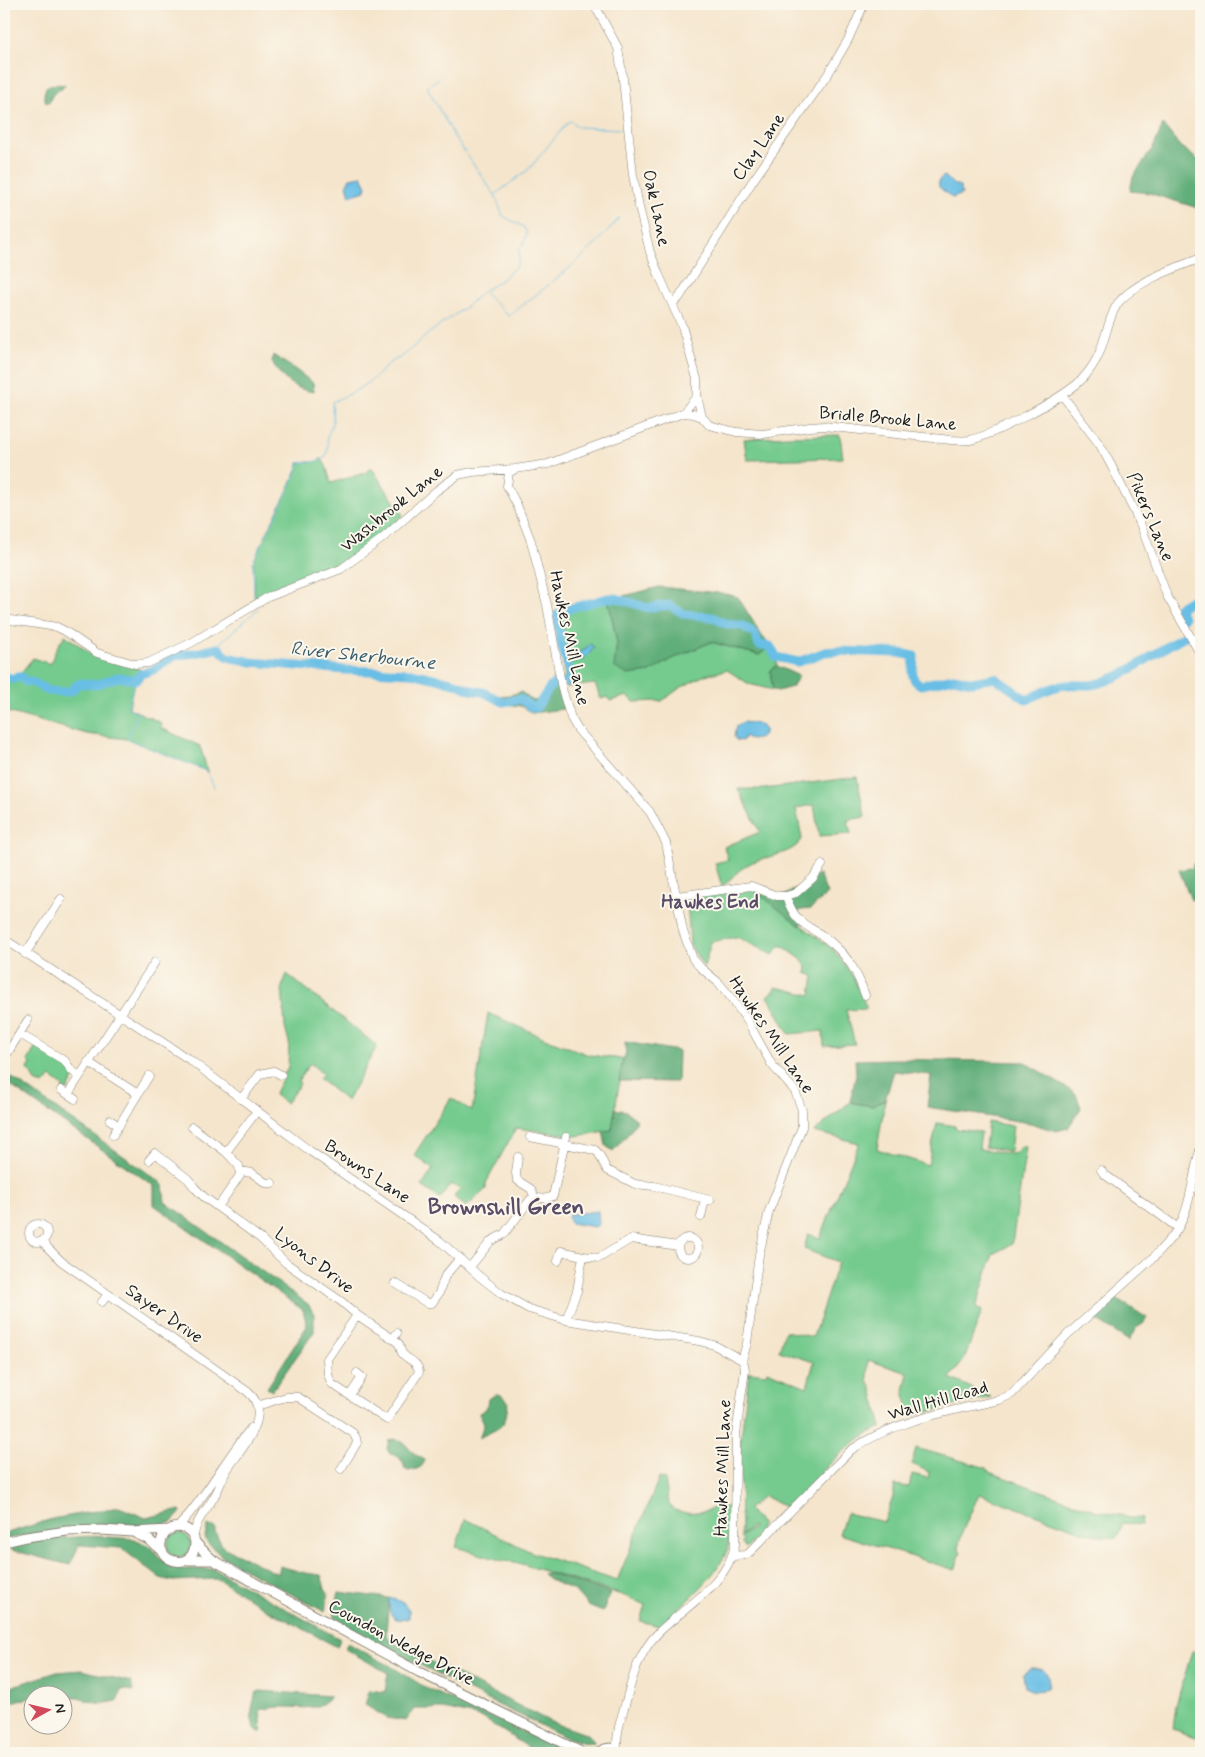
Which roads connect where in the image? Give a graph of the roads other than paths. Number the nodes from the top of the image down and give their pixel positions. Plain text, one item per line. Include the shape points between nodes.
1 (594, 4) edge
2 (864, 4) edge
3 (1201, 258) edge
4 (673, 304) junction
5 (1062, 395) junction
6 (697, 396) junction
7 (683, 413) junction
8 (702, 417) junction
9 (515, 469) junction
10 (494, 471) junction
11 (507, 486) junction
12 (4, 619) edge
13 (1201, 656) edge
14 (822, 864) dead end
15 (677, 896) junction
16 (786, 896) junction
17 (61, 899) dead end
18 (5, 942) edge
19 (25, 954) junction
20 (155, 962) dead end
21 (865, 995) dead end
22 (120, 1014) junction
23 (28, 1020) dead end
24 (20, 1034) junction
25 (16, 1057) dead end
26 (88, 1062) junction
27 (281, 1075) dead end
28 (79, 1076) junction
29 (149, 1076) dead end
30 (138, 1094) junction
31 (76, 1099) dead end
32 (240, 1099) junction
33 (257, 1111) junction
34 (110, 1120) dead end
35 (119, 1126) junction
36 (192, 1126) dead end
37 (113, 1135) dead end
38 (530, 1137) dead end
39 (566, 1141) junction
40 (1201, 1147) edge
41 (226, 1152) junction
42 (518, 1156) dead end
43 (149, 1160) dead end
44 (241, 1170) junction
45 (1101, 1170) dead end
46 (180, 1173) junction
47 (174, 1180) dead end
48 (267, 1186) dead end
49 (534, 1198) junction
50 (218, 1207) junction
51 (701, 1217) dead end
52 (1178, 1228) junction
53 (43, 1240) dead end
54 (678, 1246) dead end
55 (583, 1256) junction
56 (460, 1258) junction
57 (558, 1262) dead end
58 (470, 1267) junction
59 (395, 1283) dead end
60 (108, 1294) junction
61 (102, 1302) dead end
62 (357, 1315) junction
63 (566, 1320) junction
64 (742, 1360) junction
65 (362, 1377) dead end
66 (350, 1395) junction
67 (257, 1406) junction
68 (257, 1418) junction
69 (341, 1469) dead end
70 (173, 1529) junction
71 (132, 1532) junction
72 (194, 1539) junction
73 (4, 1542) edge
74 (163, 1552) junction
75 (733, 1556) junction
76 (186, 1560) junction
77 (212, 1560) junction
78 (616, 1737) junction
79 (602, 1751) edge
80 (581, 1752) edge
81 (618, 1752) edge

1 - 4 street, Oak Lane via 618,48 639,207 654,264
2 - 4 street, Clay Lane via 828,74 752,182
3 - 5 street, Bridle Brook Lane via 1135,288 1118,303 1097,359 1078,383
4 - 6 street, Oak Lane via 691,356
5 - 8 street, Bridle Brook Lane via 1002,428 963,441 824,426 751,434 710,425
5 - 13 street, Pikers Lane via 1100,445 1112,467 1140,523 1167,596
6 - 7 street
6 - 8 street
7 - 8 street
7 - 9 street, Washbrook Lane via 548,464
9 - 10 street, Washbrook Lane
9 - 11 street via 509,473
10 - 11 street, Hawkes Mill Lane
10 - 12 street, Washbrook Lane via 458,475 383,538 341,568 261,601 191,643 150,662 135,664 97,653 57,627
11 - 15 street, Hawkes Mill Lane via 531,541 571,718 650,812 666,843
14 - 16 street via 813,878
15 - 16 street via 751,886
15 - 64 street, Hawkes Mill Lane via 683,931 693,959 732,999 772,1065 796,1091 802,1110 802,1127 768,1211
16 - 21 street via 793,914 848,959
17 - 19 street
18 - 19 street, Browns Lane
19 - 22 street, Browns Lane
20 - 22 street
22 - 26 street
22 - 32 street, Browns Lane via 190,1060
23 - 24 street
24 - 25 street via 7,1055
24 - 28 street via 65,1061
26 - 28 street
26 - 30 street
27 - 32 street via 274,1072 260,1074
28 - 31 street via 64,1092
29 - 30 street
30 - 35 street
32 - 33 street, Browns Lane
33 - 41 street
33 - 56 street, Browns Lane
34 - 35 street
35 - 37 street
36 - 41 street
38 - 39 street
39 - 49 street via 554,1195
39 - 51 street via 595,1150 607,1170 635,1184 708,1199
40 - 52 street, Wall Hill Road
41 - 44 street
42 - 49 street via 517,1180 532,1191
43 - 46 street, Lyons Drive via 157,1149
44 - 48 street via 252,1173
44 - 50 street
45 - 52 street
46 - 47 street
46 - 50 street, Lyons Drive
49 - 58 street
50 - 62 street, Lyons Drive
52 - 75 street, Wall Hill Road via 1154,1257 1067,1335 1012,1394 910,1421 860,1444 749,1553
53 - 60 street, Sayer Drive via 62,1261
54 - 55 street via 631,1238 599,1258
55 - 57 street via 561,1251
55 - 63 street via 577,1291
56 - 58 street, Browns Lane
56 - 59 street via 445,1276 432,1302 427,1303
58 - 63 street, Browns Lane via 515,1302
60 - 61 street
60 - 67 street, Sayer Drive via 248,1392
62 - 66 street, Lyons Drive via 327,1359 332,1384
62 - 66 street, Lyons Drive via 397,1339 403,1354 416,1364 419,1372 386,1423
63 - 64 street, Browns Lane via 699,1340
64 - 75 street, Hawkes Mill Lane via 744,1370 736,1434
65 - 66 street
67 - 68 street
67 - 69 street via 298,1396 353,1433 357,1443
68 - 70 street via 211,1484
68 - 72 street via 255,1428 196,1524
70 - 71 main road, Coundon Wedge Drive
70 - 72 main road, Coundon Wedge Drive via 187,1529
70 - 74 main road via 163,1536
71 - 73 main road, Coundon Wedge Drive via 67,1531
71 - 74 main road, Coundon Wedge Drive
72 - 76 main road via 194,1551
72 - 77 main road, Coundon Wedge Drive
74 - 76 main road, Coundon Wedge Drive via 172,1561
75 - 78 street via 719,1579 658,1633 640,1656
76 - 77 main road, Coundon Wedge Drive
77 - 80 main road, Coundon Wedge Drive via 419,1672
78 - 79 street
78 - 81 street
79 - 80 main road, Coundon Wedge Drive
79 - 81 main road, Coundon Wedge Drive

